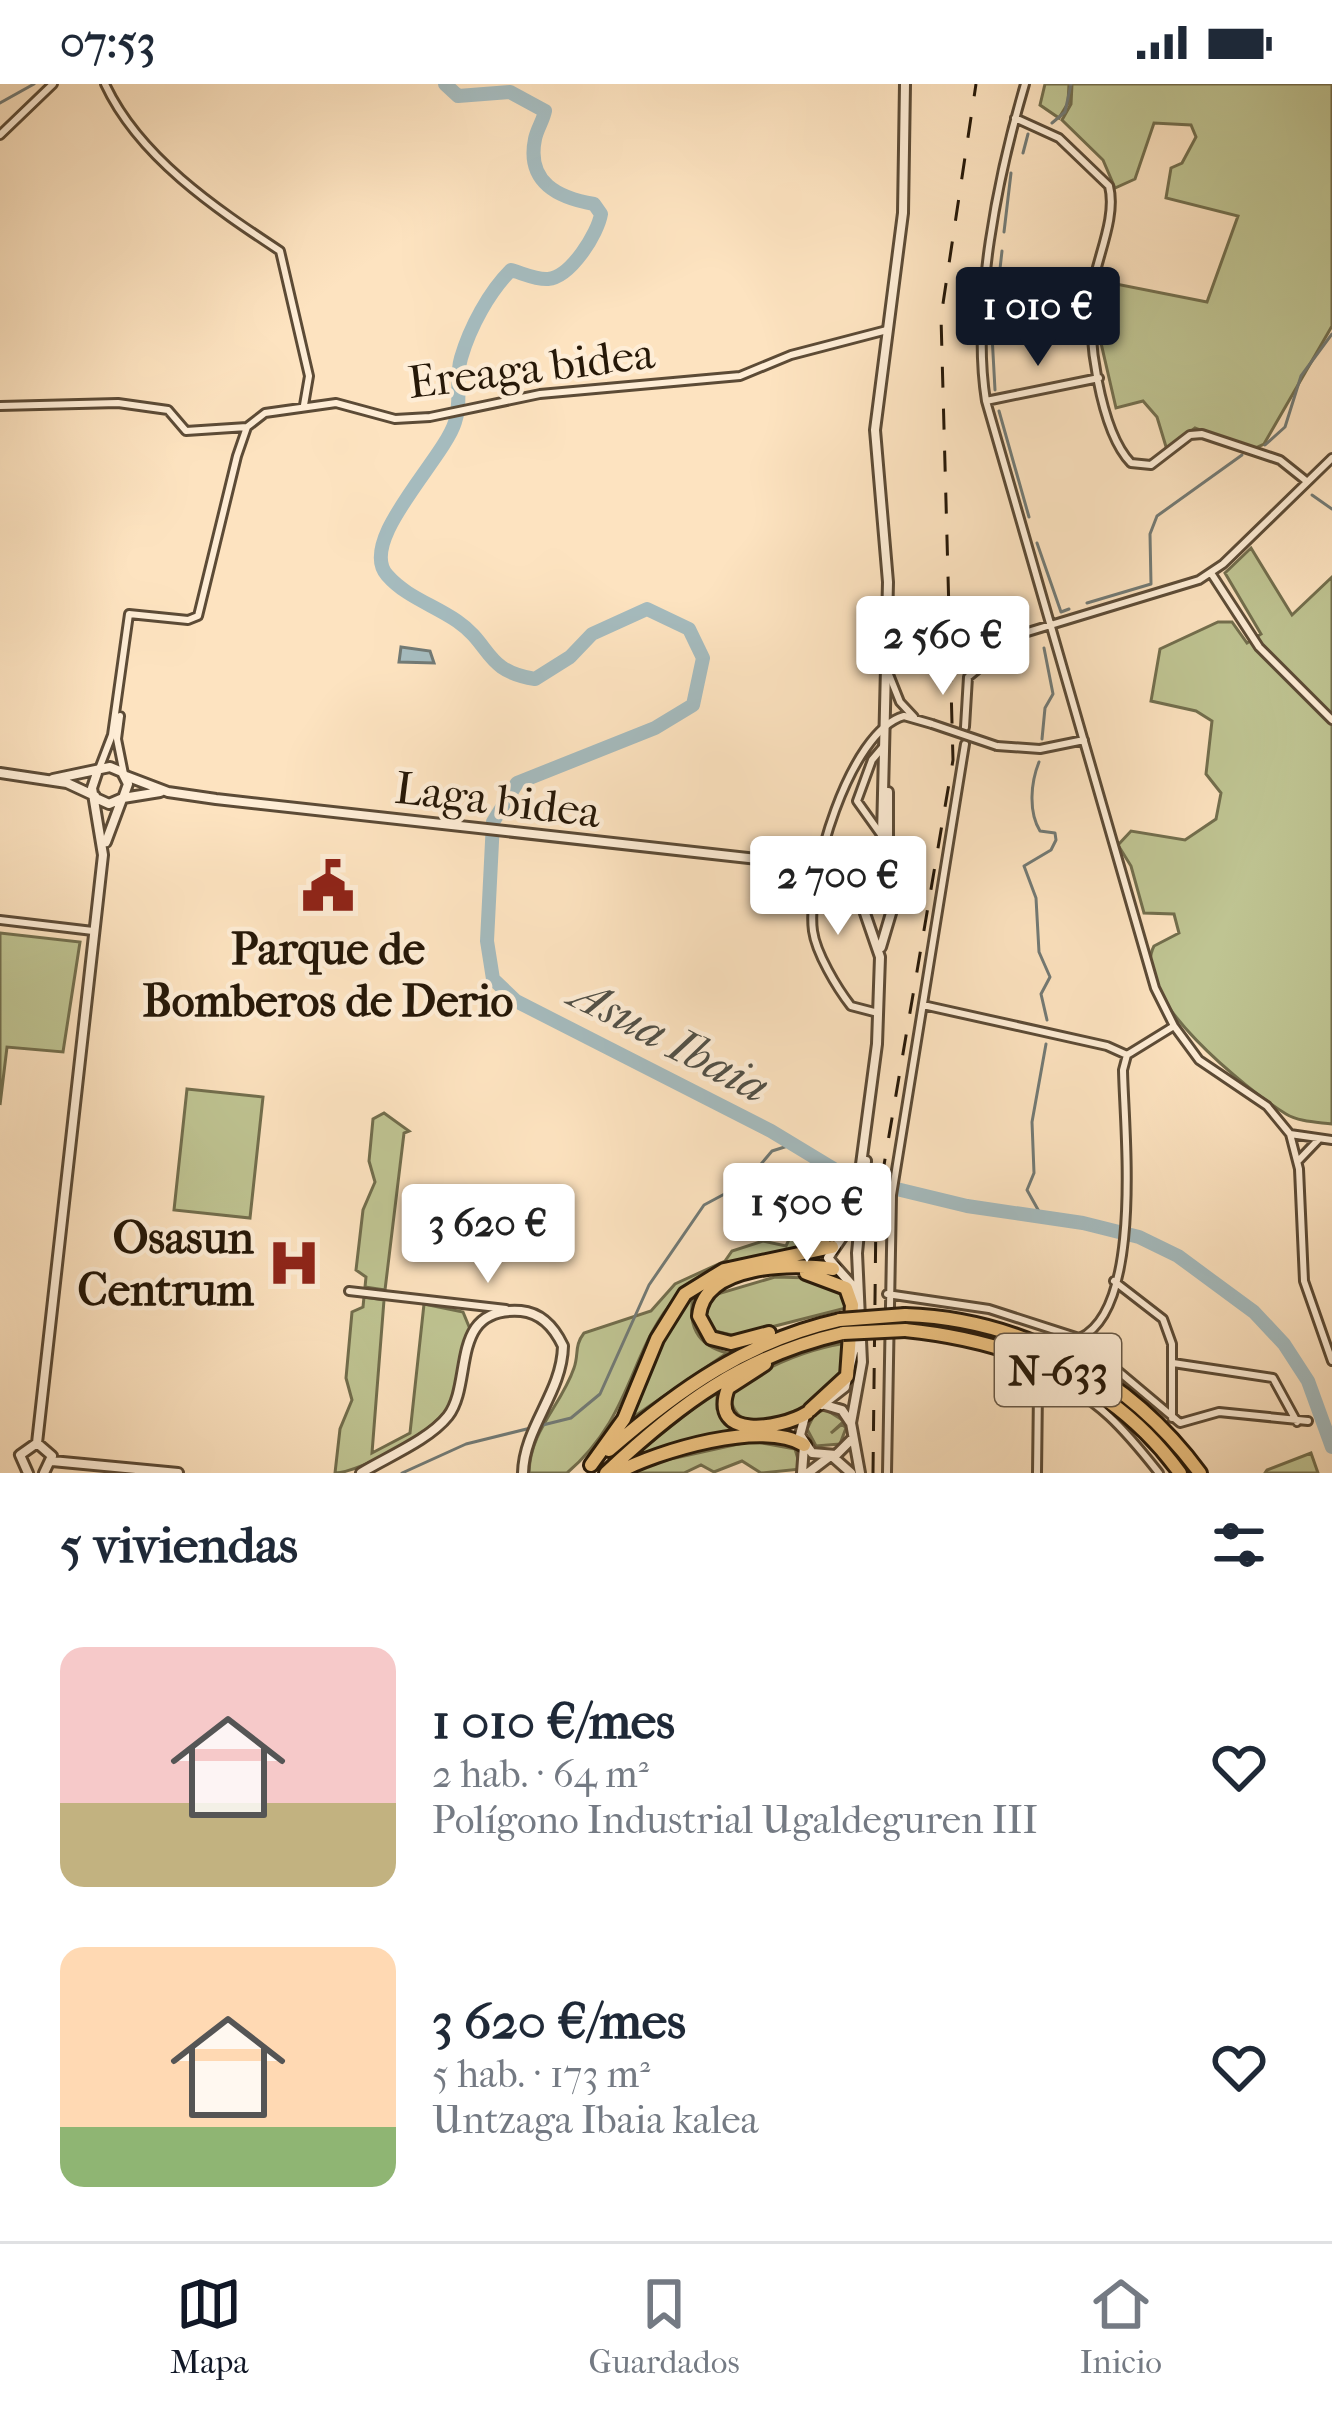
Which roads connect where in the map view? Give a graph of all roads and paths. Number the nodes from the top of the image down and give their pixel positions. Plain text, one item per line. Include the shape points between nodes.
1 (53, 84) edge
2 (105, 84) edge
3 (905, 84) edge
4 (1025, 84) edge
5 (1014, 118) junction
6 (0, 135) edge
7 (888, 330) junction
8 (1099, 378) junction
9 (986, 401) junction
10 (304, 405) junction
11 (0, 406) edge
12 (247, 427) junction
13 (1332, 458) edge
14 (1305, 480) junction
15 (1211, 572) junction
16 (1051, 624) junction
17 (888, 638) junction
18 (944, 664) dead end
19 (887, 666) junction
20 (118, 700) junction
21 (916, 720) junction
22 (1332, 720) edge
23 (965, 727) dead end
24 (884, 737) junction
25 (1084, 740) junction
26 (965, 744) dead end
27 (0, 772) edge
28 (97, 773) junction
29 (125, 776) junction
30 (53, 779) junction
31 (168, 792) junction
32 (97, 798) junction
33 (123, 799) junction
34 (882, 836) junction
35 (103, 855) junction
36 (821, 870) junction
37 (871, 871) junction
38 (895, 879) junction
39 (859, 898) junction
40 (894, 902) junction
41 (0, 920) edge
42 (93, 932) junction
43 (880, 956) junction
44 (923, 1005) junction
45 (878, 1012) junction
46 (1174, 1027) junction
47 (1127, 1055) junction
48 (1290, 1134) junction
49 (1319, 1139) junction
50 (1332, 1140) edge
51 (1298, 1161) junction
52 (860, 1187) junction
53 (833, 1246) junction
54 (799, 1256) junction
55 (857, 1257) junction
56 (782, 1268) junction
57 (837, 1271) junction
58 (1114, 1281) junction
59 (349, 1291) dead end
60 (886, 1294) junction
61 (450, 1302) junction
62 (521, 1311) junction
63 (482, 1324) junction
64 (794, 1331) junction
65 (842, 1331) junction
66 (1079, 1338) junction
67 (1332, 1361) edge
68 (1173, 1363) junction
69 (813, 1410) junction
70 (1172, 1418) junction
71 (1307, 1420) dead end
72 (1298, 1422) junction
73 (851, 1424) junction
74 (851, 1440) junction
75 (37, 1443) junction
76 (804, 1445) junction
77 (830, 1457) junction
78 (52, 1461) junction
79 (587, 1469) edge
80 (28, 1473) edge
81 (44, 1473) edge
82 (178, 1473) edge
83 (361, 1473) edge
84 (523, 1473) edge
85 (606, 1473) edge
86 (617, 1473) edge
87 (805, 1473) edge
88 (856, 1473) edge
89 (886, 1473) edge
90 (1037, 1473) edge
91 (1160, 1473) edge
92 (1180, 1473) edge
93 (1200, 1473) edge

1 - 6 street
2 - 10 street via 145,143 280,251 309,376
3 - 7 street via 904,197
4 - 5 street
5 - 8 street via 1059,138 1109,186 1092,293
5 - 9 street via 993,219 981,352
7 - 10 street, Ereaga bidea via 740,376 540,394 444,415 402,420 336,403
7 - 17 street via 874,448
8 - 9 street
8 - 14 street via 1131,464 1151,465 1202,434 1280,460
9 - 16 street
10 - 12 street, Ereaga bidea via 265,413
11 - 12 street, Ereaga bidea via 118,403 168,410 185,431
12 - 20 street via 198,616 129,614
13 - 14 street
14 - 15 street
15 - 16 street
15 - 22 street via 1258,647
16 - 23 street via 998,649 964,685
16 - 25 street
17 - 18 street
17 - 19 street
19 - 21 street
19 - 24 street
20 - 28 street
20 - 29 street
21 - 24 street via 904,716
21 - 25 street, bridge via 997,746
24 - 34 street
24 - 34 street via 857,801
24 - 36 street via 840,789
24 - 38 street
25 - 46 street via 1155,988
26 - 44 street
27 - 30 street
28 - 29 street via 113,768
28 - 30 street
28 - 32 street
29 - 31 street, Laga bidea
29 - 33 street
30 - 32 street
31 - 33 street, Laga bidea
31 - 36 street, Laga bidea
32 - 33 street
32 - 35 street
33 - 35 street
34 - 37 street
35 - 42 street
36 - 37 street, Laga bidea
36 - 39 street
36 - 45 street via 814,937 851,1006
37 - 38 street
37 - 39 street via 860,879
38 - 40 street
39 - 40 street via 877,910
39 - 43 street
40 - 43 street
41 - 42 street
42 - 75 street
43 - 45 street
44 - 47 street
44 - 60 street via 894,1179
45 - 52 street
46 - 47 street
46 - 48 street via 1199,1060 1267,1106
47 - 58 street via 1125,1226
48 - 49 street
48 - 51 street
49 - 50 street
49 - 51 street
51 - 67 street via 1304,1281
52 - 53 street via 851,1224
52 - 54 highway via 835,1232
52 - 55 street
53 - 54 highway
53 - 55 street via 850,1244
53 - 57 street via 828,1258
54 - 79 highway via 724,1270 685,1294 624,1419
55 - 57 street
55 - 73 street via 862,1362
56 - 57 highway
56 - 64 highway via 714,1286 699,1316 705,1332 724,1342
56 - 69 highway via 829,1278 846,1288 852,1305 847,1376
57 - 69 street via 856,1300 855,1352 845,1387
58 - 66 street via 1096,1325
58 - 68 street via 1163,1319
59 - 61 street
60 - 66 street via 989,1309
60 - 89 street
61 - 62 street
61 - 63 street
62 - 63 street
62 - 84 street via 542,1318 563,1346
63 - 83 street via 463,1351 450,1413
64 - 65 highway, N-633
64 - 79 highway, N-633 via 694,1380
65 - 69 highway via 759,1366 724,1394 727,1414 744,1427 782,1426
65 - 85 highway, N-633 via 727,1374
65 - 92 highway, N-633, bridge via 986,1341 1036,1358 1112,1404
65 - 93 highway, N-633, bridge via 905,1315 996,1328 1059,1352 1143,1409
66 - 70 street
68 - 70 street
68 - 72 street via 1273,1378
69 - 73 street via 842,1410
69 - 76 street via 800,1431
70 - 72 street via 1230,1412
71 - 72 street
73 - 74 street
74 - 77 street
74 - 88 street
75 - 78 street
75 - 80 street via 20,1455
76 - 77 street
76 - 86 highway via 745,1436
76 - 87 street
77 - 87 street
77 - 88 street
78 - 81 street
78 - 82 street
90 - 91 street via 1038,1390 1053,1382 1114,1422

